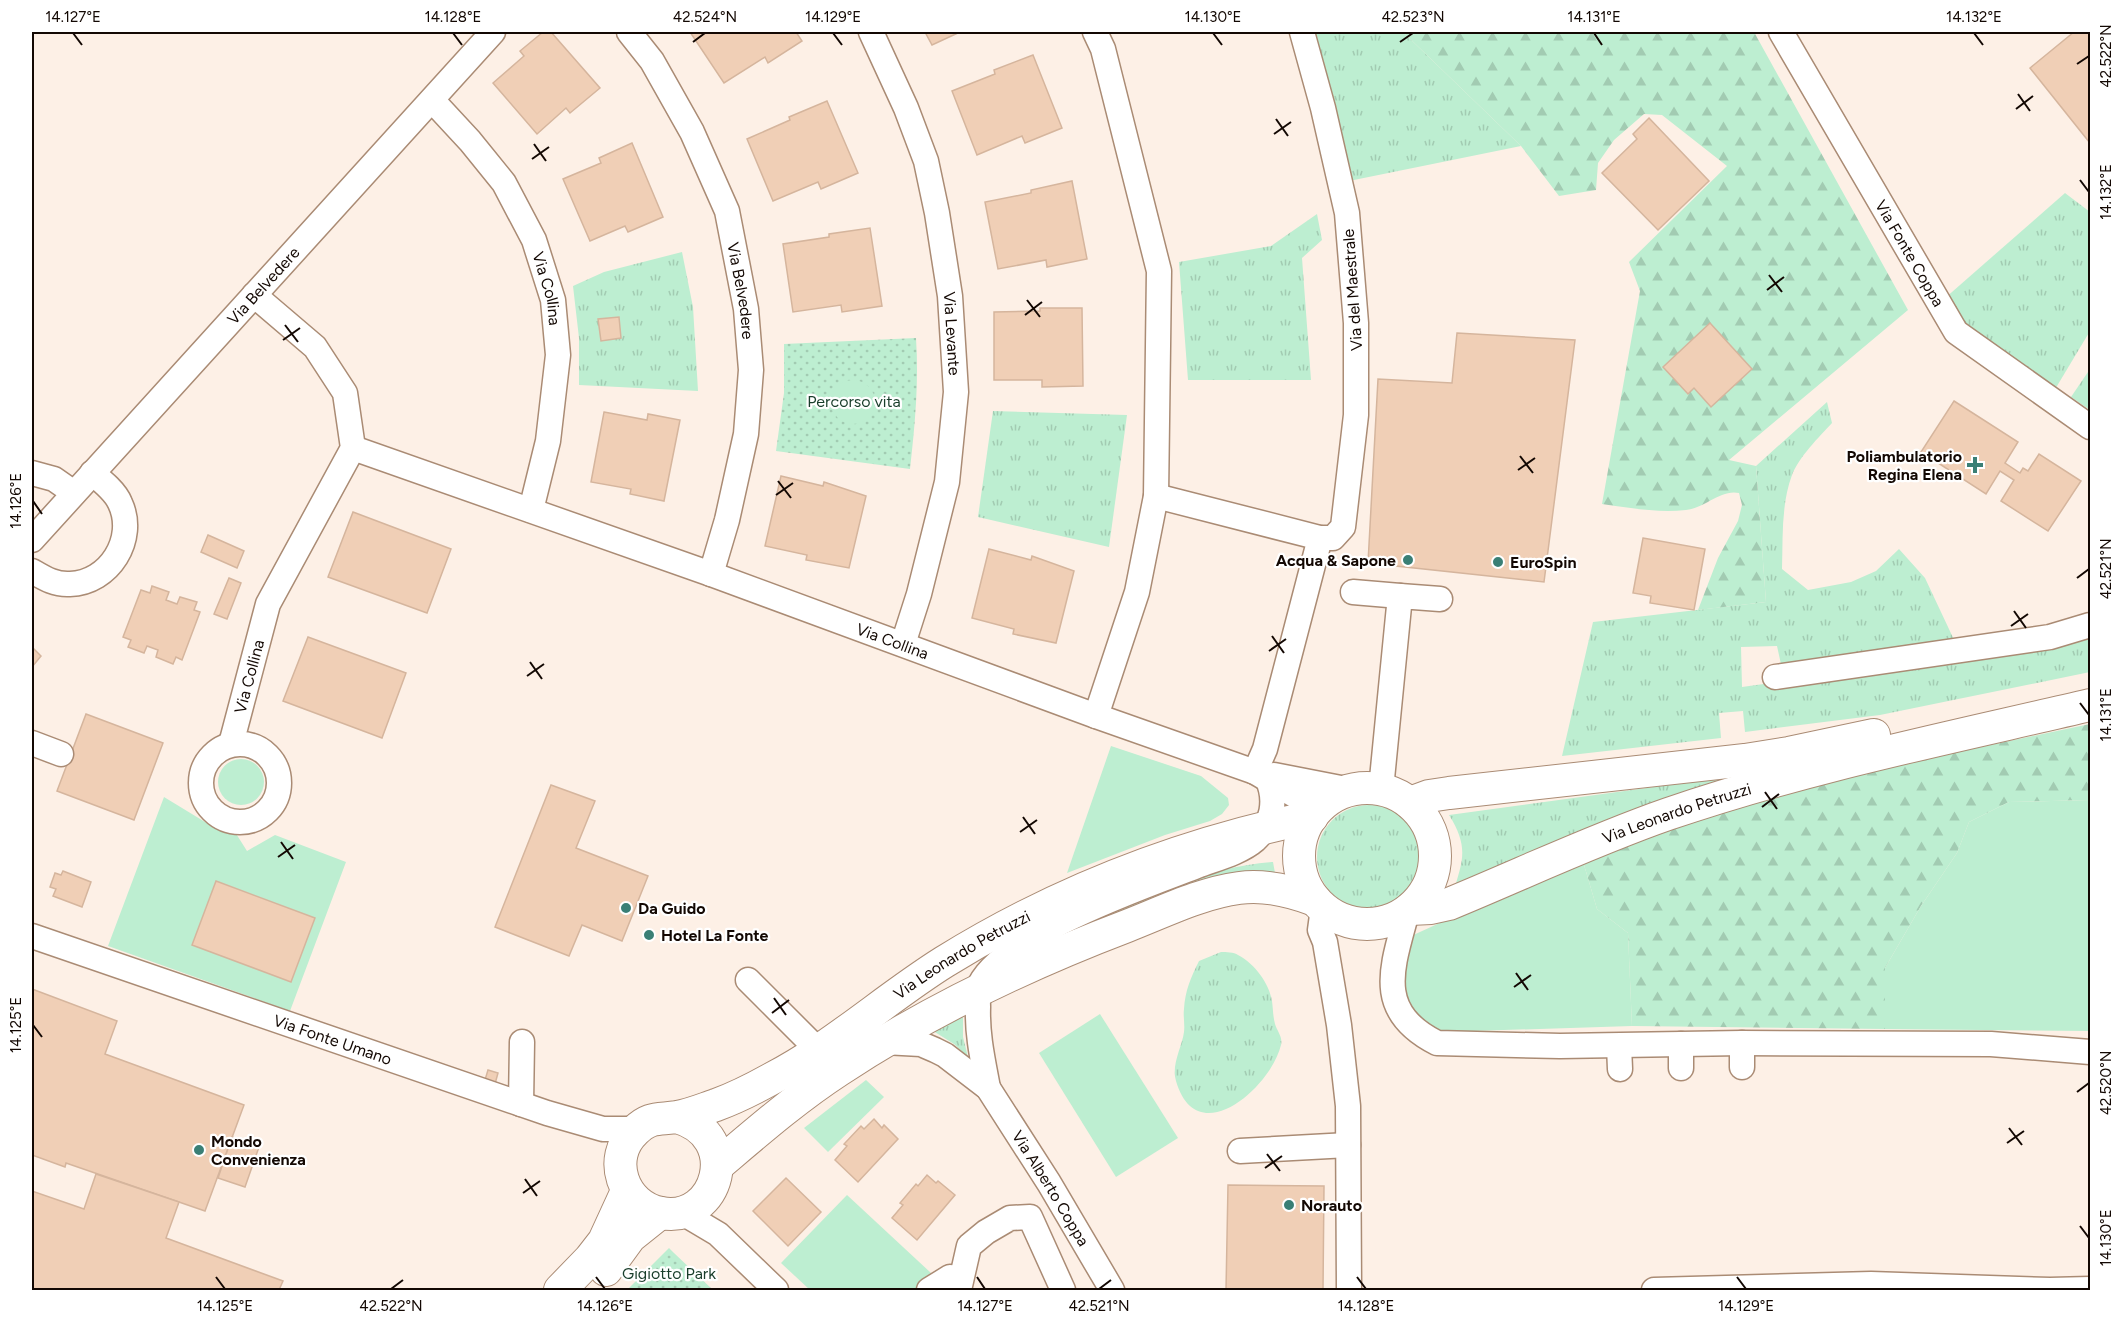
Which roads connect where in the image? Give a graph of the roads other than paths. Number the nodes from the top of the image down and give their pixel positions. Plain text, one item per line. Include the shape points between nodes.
1 (493, 32) edge
2 (629, 32) edge
3 (871, 32) edge
4 (1095, 32) edge
5 (1302, 32) edge
6 (1781, 32) edge
7 (432, 100) junction
8 (254, 295) junction
9 (2091, 427) edge
10 (353, 448) junction
11 (32, 473) edge
12 (92, 473) junction
13 (74, 493) junction
14 (1156, 496) junction
15 (531, 510) junction
16 (1320, 538) junction
17 (32, 540) edge
18 (32, 570) edge
19 (711, 574) junction
20 (1353, 592) dead end
21 (1400, 596) junction
22 (1440, 599) dead end
23 (2091, 625) edge
24 (903, 644) junction
25 (1776, 678) dead end
26 (2091, 683) edge
27 (2091, 705) edge
28 (1096, 716) junction
29 (32, 742) edge
30 (231, 744) dead end
31 (62, 754) dead end
32 (1261, 775) junction
33 (1366, 790) junction
34 (1410, 803) junction
35 (1314, 814) junction
36 (1266, 827) junction
37 (1319, 904) junction
38 (1409, 910) junction
39 (32, 936) edge
40 (748, 980) dead end
41 (978, 989) junction
42 (522, 1042) dead end
43 (884, 1042) junction
44 (1742, 1043) junction
45 (819, 1051) junction
46 (2091, 1052) edge
47 (1742, 1067) dead end
48 (988, 1088) junction
49 (521, 1104) junction
50 (677, 1117) junction
51 (636, 1129) junction
52 (1348, 1145) junction
53 (1240, 1151) dead end
54 (718, 1165) junction
55 (627, 1191) junction
56 (707, 1195) junction
57 (671, 1213) junction
58 (718, 1234) junction
59 (954, 1284) edge
60 (2091, 1289) edge
61 (560, 1290) edge
62 (587, 1290) edge
63 (776, 1290) edge
64 (929, 1290) edge
65 (1063, 1290) edge
66 (1112, 1290) edge
67 (1349, 1290) edge
68 (1654, 1290) edge

1 - 7 street, Via Belvedere
2 - 19 street, Via Belvedere via 652,61 692,132 727,211 746,309 751,370 746,434
3 - 24 street, Via Levante via 926,160 950,296 956,392 947,482
4 - 14 street via 1103,49 1159,271
5 - 16 street, Via del Maestrale via 1347,213 1356,322 1356,415 1342,527 1333,538
6 - 9 street, Via Fonte Coppa via 1956,332
7 - 8 street, Via Belvedere
7 - 15 street, Via Collina via 504,183 534,240 553,300 558,355 548,441
8 - 10 street via 315,347 345,393
8 - 12 street, Via Belvedere
10 - 15 street, Via Collina
10 - 30 street, Via Collina via 268,603
11 - 13 street via 54,479
12 - 13 street, Via Belvedere
12 - 18 street via 120,503 125,525 122,547 111,566 92,579 71,584 49,581
13 - 17 street, Via Belvedere
14 - 16 street
14 - 28 street via 1137,592
15 - 19 street, Via Collina
16 - 32 street
19 - 24 street, Via Collina
20 - 21 street
21 - 22 street
21 - 33 street
23 - 25 street via 2050,637
24 - 28 street, Via Collina
26 - 34 main road, Via Leonardo Petruzzi via 1789,753 1449,793
27 - 38 main road, Via Leonardo Petruzzi via 1757,786 1611,835 1449,904
28 - 32 street, Via Collina
29 - 31 street
32 - 33 street, Via Collina
32 - 35 street, Via Collina via 1301,799
32 - 36 street via 1273,790
33 - 34 main road via 1401,796
33 - 35 main road via 1332,798
34 - 38 main road via 1424,818 1433,837 1436,858 1432,878
35 - 36 main road, Via Leonardo Petruzzi
35 - 37 main road via 1301,841 1299,858 1309,892
36 - 41 street, Via Leonardo Petruzzi via 1248,846 1115,898 1040,933 1003,958
36 - 45 main road, Via Leonardo Petruzzi via 1130,870 1031,913 944,963
37 - 38 main road via 1338,918 1356,923 1391,920
37 - 41 main road, Via Leonardo Petruzzi via 1277,888 1240,887 1061,952
37 - 52 street via 1320,930 1339,1025
38 - 44 street via 1394,965 1393,995 1407,1023 1437,1043 1619,1057 1681,1056
39 - 49 street, Via Fonte Umano
40 - 45 street
41 - 43 main road, Via Leonardo Petruzzi
41 - 48 street, Via Alberto Coppa via 977,1030
42 - 49 street
43 - 48 street, Via Alberto Coppa via 921,1044 935,1050
43 - 54 main road, Via Leonardo Petruzzi via 837,1071
44 - 46 street via 1991,1044
44 - 47 street
45 - 50 main road, Via Leonardo Petruzzi via 749,1091
48 - 66 street, Via Alberto Coppa
49 - 51 street, Via Fonte Umano via 588,1126
50 - 51 main road via 648,1121
50 - 54 main road via 695,1124 709,1138
51 - 55 main road via 620,1159
52 - 53 street
52 - 67 street
54 - 56 main road
55 - 57 main road via 641,1205
55 - 61 main road via 604,1241
56 - 57 main road via 695,1206
56 - 58 street
57 - 58 street
57 - 62 main road via 636,1230 613,1263
58 - 63 street
59 - 64 street
59 - 65 street via 969,1246 1010,1218 1030,1217
60 - 68 street via 1871,1284

